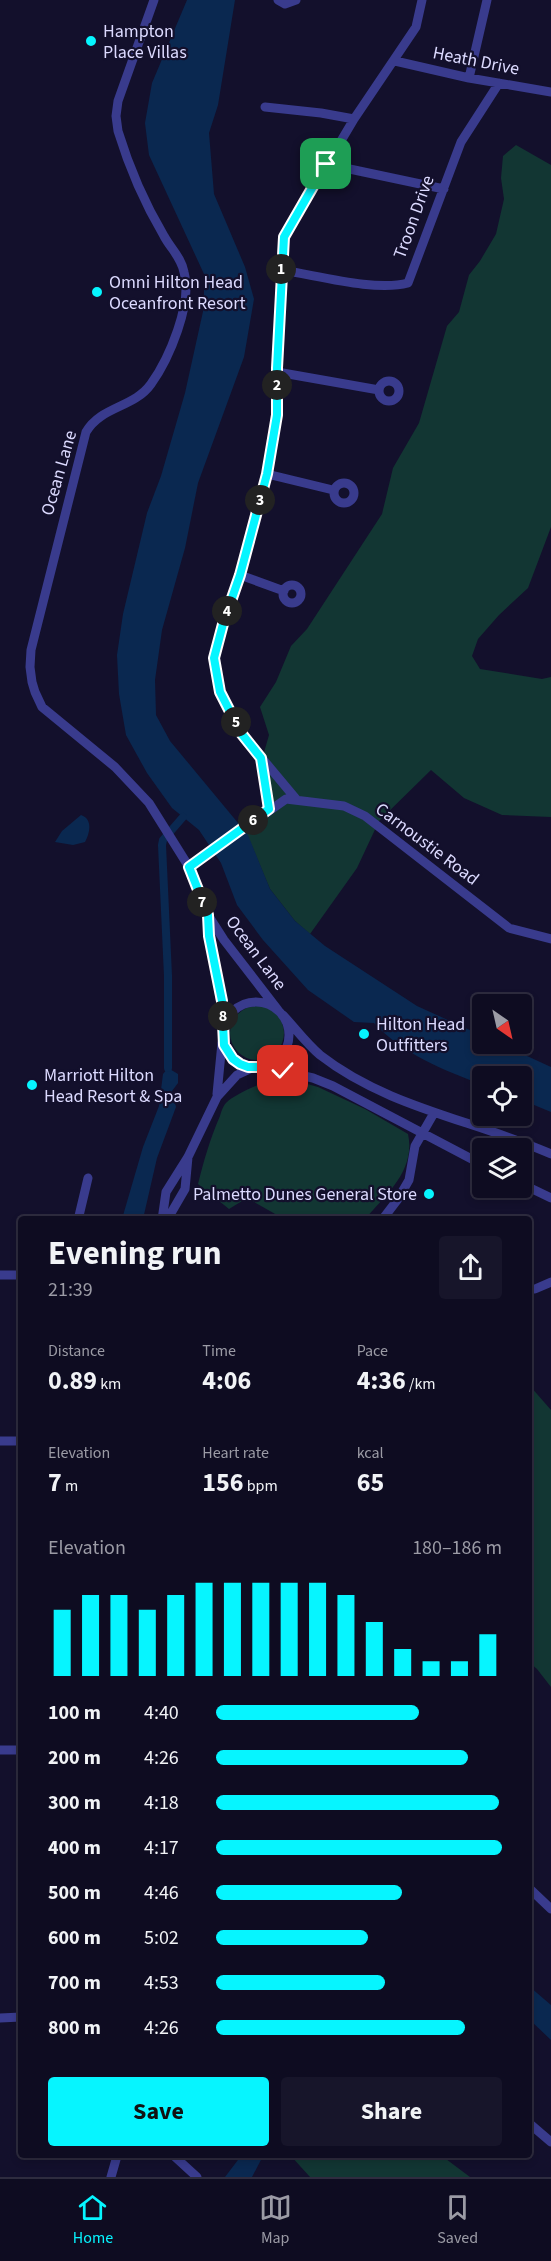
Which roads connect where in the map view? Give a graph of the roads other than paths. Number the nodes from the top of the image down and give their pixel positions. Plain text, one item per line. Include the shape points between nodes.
1 (154, 0) edge
2 (278, 0) edge
3 (296, 0) edge
4 (422, 0) edge
5 (487, 0) edge
6 (395, 61) junction
7 (469, 78) junction
8 (499, 83) junction
9 (551, 92) edge
10 (265, 107) dead end
11 (354, 119) junction
12 (326, 164) junction
13 (444, 189) junction
14 (280, 270) junction
15 (276, 372) junction
16 (379, 390) dead end
17 (267, 474) junction
18 (333, 490) dead end
19 (240, 575) junction
20 (284, 591) dead end
21 (261, 758) junction
22 (296, 800) junction
23 (269, 809) junction
24 (189, 867) junction
25 (208, 915) junction
26 (551, 939) edge
27 (280, 1012) junction
28 (224, 1025) junction
29 (223, 1037) junction
30 (265, 1067) junction
31 (252, 1068) junction
32 (217, 1097) junction
33 (434, 1113) junction
34 (423, 1132) junction
35 (551, 1154) edge
36 (188, 1157) junction
37 (472, 1159) edge
38 (88, 1178) dead end
39 (532, 1189) edge
40 (551, 1198) edge
41 (79, 1216) edge
42 (163, 1216) edge
43 (169, 1216) edge
44 (385, 1216) edge
45 (0, 1275) edge
46 (18, 1275) edge
47 (551, 1282) edge
48 (535, 1288) dead end
49 (0, 1441) edge
50 (18, 1441) edge
51 (0, 1750) edge
52 (18, 1750) edge
53 (532, 1891) edge
54 (551, 1909) edge
55 (18, 2017) edge
56 (0, 2018) edge
57 (532, 2126) edge
58 (551, 2142) edge
59 (116, 2158) edge
60 (176, 2158) edge
61 (111, 2177) edge
62 (197, 2177) edge

1 - 24 street, Ocean Lane via 120,94 116,111 118,131 154,218 185,272 185,301 173,341 150,385 133,400 99,416 86,432 30,667 34,692 42,707 115,767 144,797
2 - 3 street via 285,4
4 - 6 street via 416,27
5 - 7 street
6 - 7 street, Heath Drive
6 - 11 street
7 - 8 street, Heath Drive
8 - 9 street, Heath Drive
8 - 13 street, Troon Drive via 461,142
10 - 11 street
11 - 12 street
12 - 13 street
12 - 14 street via 284,237
13 - 14 street, Troon Drive via 408,283 368,284
14 - 15 street
15 - 16 street
15 - 17 street via 277,415
17 - 18 street
17 - 19 street
19 - 20 street
19 - 21 street via 214,658 220,692 241,733
21 - 22 street
21 - 23 street
22 - 23 street, Carnoustie Road via 286,799
22 - 26 street, Carnoustie Road via 344,806 365,816 509,928
23 - 24 street, Carnoustie Road
24 - 25 street, Ocean Lane
25 - 27 street, Ocean Lane
25 - 28 street, Ocean Lane
27 - 28 street via 264,1002 248,1003 233,1011
27 - 30 street via 290,1033 288,1046 281,1057
27 - 33 street, Ocean Lane via 335,1065
28 - 29 street
29 - 31 street via 233,1059
29 - 32 street
30 - 31 street
30 - 34 street via 322,1082
31 - 32 street via 237,1075
32 - 36 street
33 - 34 street
33 - 35 street, Ocean Lane via 516,1138
34 - 37 street
34 - 44 street via 412,1156 409,1180
36 - 42 street via 166,1192
36 - 43 street via 184,1189
38 - 41 street
39 - 40 street
45 - 46 street
47 - 48 street
49 - 50 street
51 - 52 street
53 - 54 street
55 - 56 street
57 - 58 street
59 - 61 street
60 - 62 street

